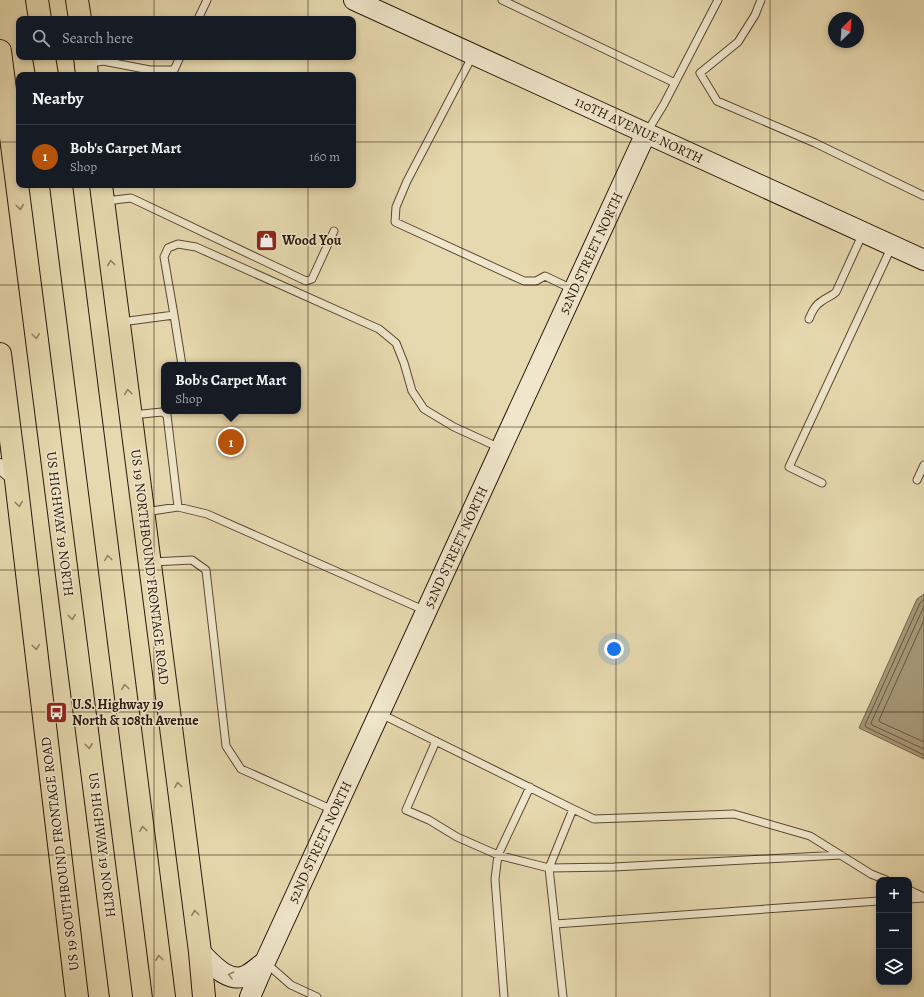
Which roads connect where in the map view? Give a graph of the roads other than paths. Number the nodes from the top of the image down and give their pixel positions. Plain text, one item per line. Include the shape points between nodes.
1 (37, 0) edge
2 (77, 0) edge
3 (207, 0) edge
4 (502, 0) edge
5 (718, 0) edge
6 (761, 0) edge
7 (363, 2) edge
8 (40, 16) edge
9 (80, 16) edge
10 (199, 16) edge
11 (0, 54) edge
12 (474, 54) junction
13 (44, 60) edge
14 (179, 60) edge
15 (86, 65) edge
16 (46, 72) edge
17 (675, 83) junction
18 (646, 133) junction
19 (16, 179) edge
20 (17, 188) edge
21 (61, 188) edge
22 (102, 193) edge
23 (924, 196) edge
24 (334, 232) dead end
25 (864, 232) junction
26 (892, 246) junction
27 (924, 260) edge
28 (574, 290) junction
29 (174, 315) junction
30 (809, 320) dead end
31 (119, 322) junction
32 (0, 354) edge
33 (182, 362) edge
34 (3, 412) edge
35 (161, 412) edge
36 (164, 414) edge
37 (131, 415) junction
38 (501, 448) junction
39 (924, 465) edge
40 (0, 466) edge
41 (16, 480) junction
42 (917, 480) dead end
43 (822, 483) dead end
44 (178, 507) junction
45 (143, 512) junction
46 (150, 562) junction
47 (426, 611) junction
48 (379, 713) junction
49 (436, 741) junction
50 (530, 787) junction
51 (573, 809) junction
52 (334, 811) junction
53 (498, 855) junction
54 (841, 855) junction
55 (549, 868) junction
56 (878, 877) edge
57 (912, 891) edge
58 (924, 897) edge
59 (912, 899) edge
60 (876, 901) edge
61 (555, 924) junction
62 (200, 952) junction
63 (265, 962) junction
64 (77, 997) edge
65 (121, 997) edge
66 (164, 997) edge
67 (204, 997) edge
68 (250, 997) edge
69 (316, 997) edge
70 (504, 997) edge
71 (563, 997) edge

1 - 8 main road
2 - 9 main road
3 - 10 lane
4 - 17 lane
5 - 17 lane
6 - 23 lane via 738,42 700,73 717,101 815,143
7 - 12 street, 110TH AVENUE NORTH
11 -> 19 main road, US HIGHWAY 19 NORTH
12 - 18 street, 110TH AVENUE NORTH
12 - 28 lane via 407,181 396,207 395,222 524,281 536,281 545,276
13 - 16 main road
14 - 15 lane via 174,70 150,70 103,61
17 - 18 lane
18 - 25 street, 110TH AVENUE NORTH
18 - 28 street, 52ND STREET NORTH
20 -> 65 main road, US HIGHWAY 19 NORTH
66 -> 21 main road
22 - 24 lane via 131,198 306,281 312,279
31 -> 22 main road, US 19 NORTHBOUND FRONTAGE ROAD
25 - 26 street, 110TH AVENUE NORTH
25 - 30 lane via 836,292 815,307
26 - 27 street, 110TH AVENUE NORTH
26 - 43 lane via 789,467
28 - 38 street, 52ND STREET NORTH
29 - 31 lane
29 - 33 lane
29 - 38 lane via 164,258 168,248 178,244 196,247 379,329 396,343 412,392 424,409 454,427
37 -> 31 main road, US 19 NORTHBOUND FRONTAGE ROAD
32 - 34 main road, US 19 SOUTHBOUND FRONTAGE ROAD
34 - 41 main road, US 19 SOUTHBOUND FRONTAGE ROAD
35 - 37 lane
36 - 44 lane via 167,416
37 - 45 main road, US 19 NORTHBOUND FRONTAGE ROAD
38 - 47 street, 52ND STREET NORTH
39 - 42 lane
40 - 41 street
41 -> 64 main road, US 19 SOUTHBOUND FRONTAGE ROAD
44 - 45 lane
44 - 47 lane via 207,514
45 - 46 main road, US 19 NORTHBOUND FRONTAGE ROAD
46 - 52 lane via 192,560 206,570 226,746 241,769
62 -> 46 main road, US 19 NORTHBOUND FRONTAGE ROAD
47 - 48 street, 52ND STREET NORTH
48 - 49 lane
48 - 52 street, 52ND STREET NORTH
49 - 50 lane
49 - 53 lane via 406,810
50 - 51 lane
50 - 53 lane
51 - 54 lane via 594,819 734,814 810,836
51 - 55 lane
52 - 63 street, 52ND STREET NORTH
53 - 55 lane
53 - 70 lane via 495,879
54 - 55 lane
54 - 56 lane
55 - 61 lane
57 - 58 lane
58 - 59 lane
60 - 61 lane
61 - 71 lane
63 -> 62 street, 52ND STREET NORTH via 246,976 234,977 220,972
62 - 67 main road, US 19 NORTHBOUND FRONTAGE ROAD
63 - 68 street, 52ND STREET NORTH
63 - 69 lane via 291,985

